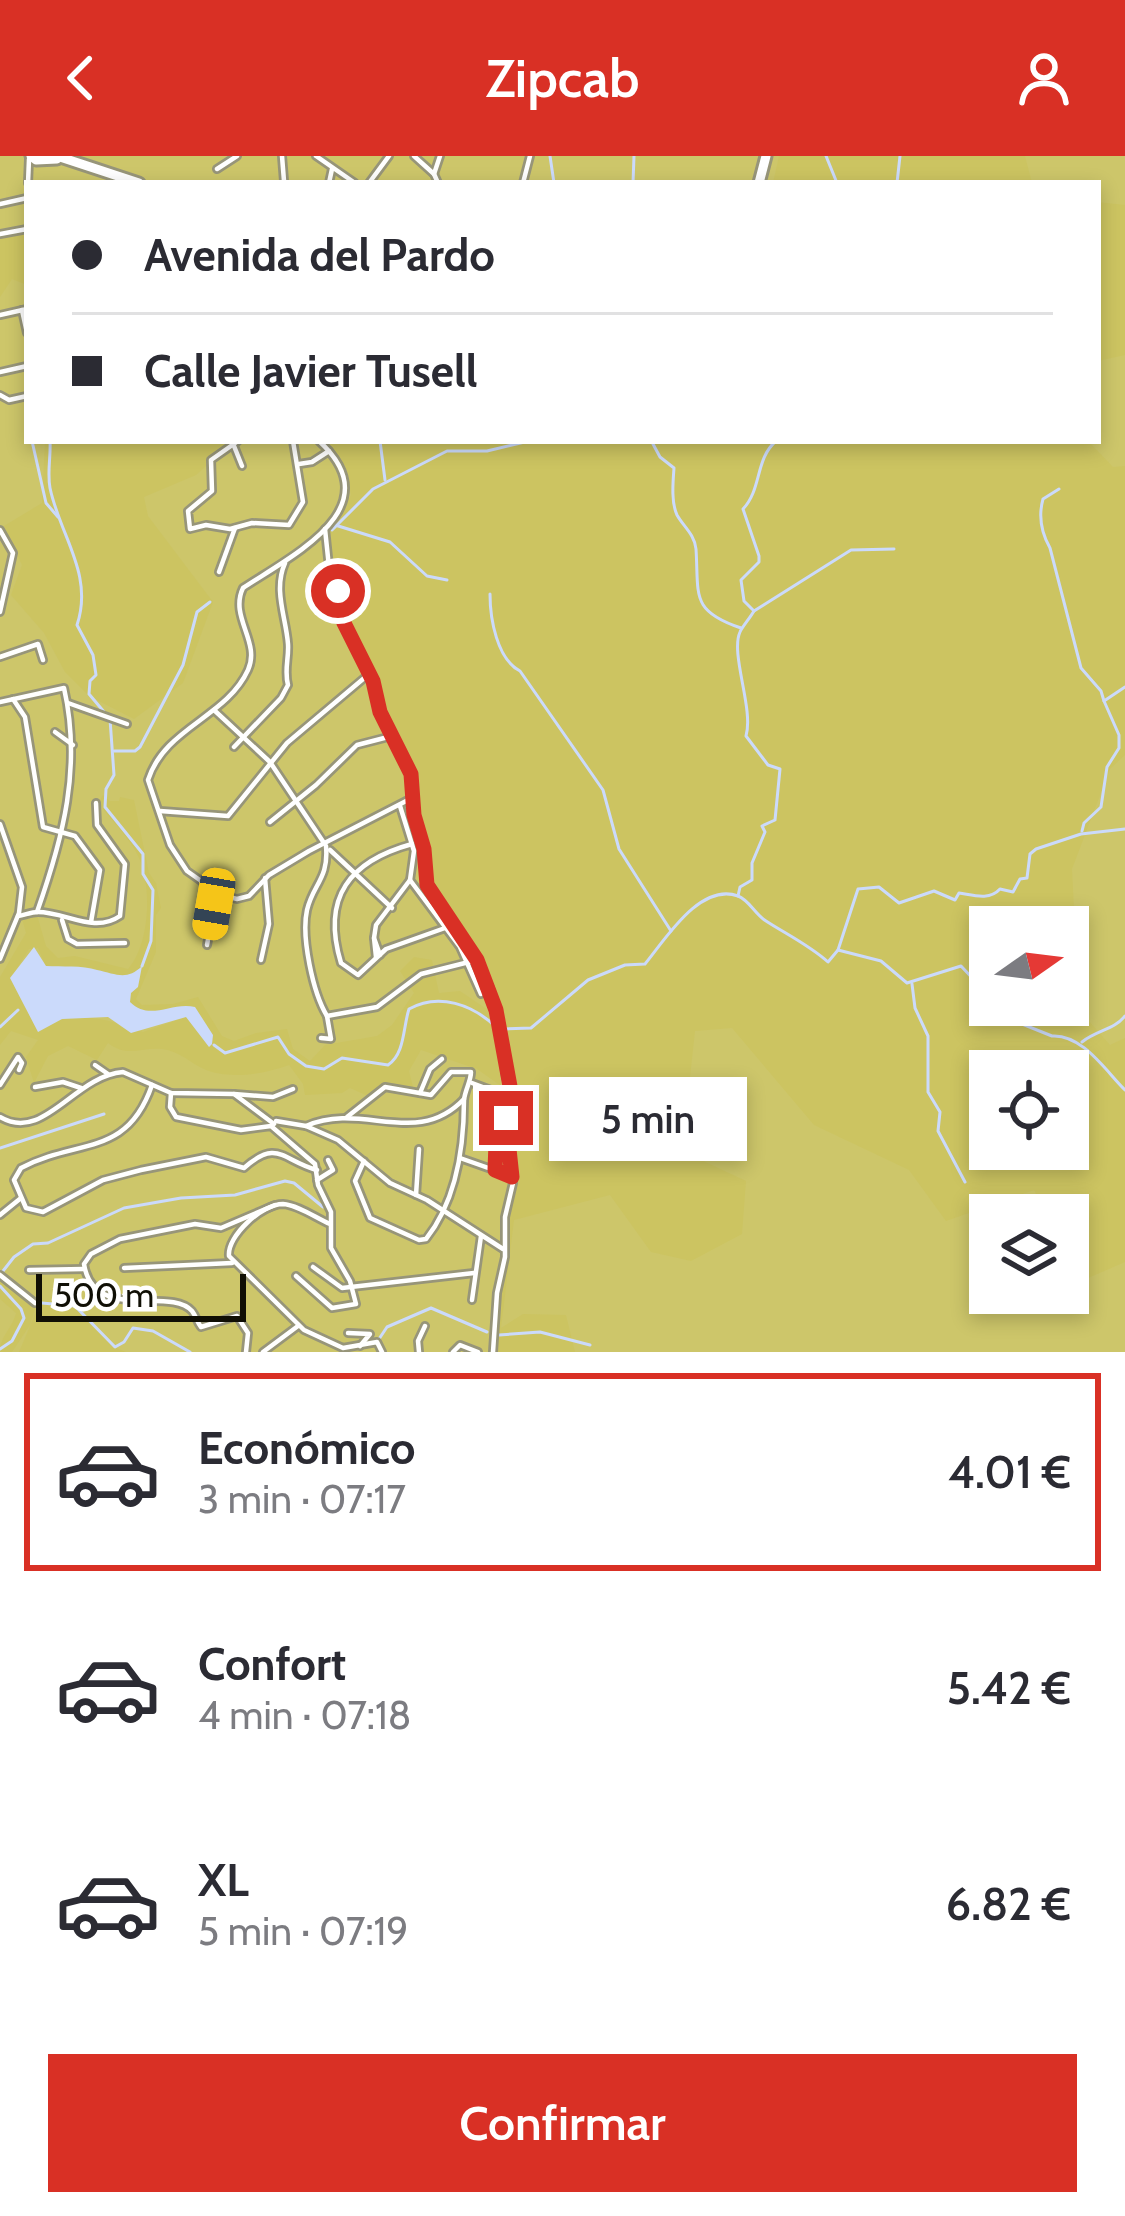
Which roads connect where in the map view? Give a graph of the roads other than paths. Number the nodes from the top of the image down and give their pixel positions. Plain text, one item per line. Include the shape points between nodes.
1 (237, 156) edge
2 (316, 156) edge
3 (414, 156) edge
4 (440, 156) edge
5 (35, 158) edge
6 (71, 158) edge
7 (217, 169) dead end
8 (332, 169) junction
9 (434, 174) junction
10 (126, 180) edge
11 (330, 180) edge
12 (350, 180) edge
13 (437, 180) edge
14 (24, 310) edge
15 (0, 315) edge
16 (235, 444) edge
17 (236, 444) edge
18 (293, 444) edge
19 (322, 444) edge
20 (329, 451) junction
21 (299, 464) junction
22 (242, 466) dead end
23 (236, 528) junction
24 (325, 529) junction
25 (0, 530) edge
26 (284, 563) junction
27 (219, 572) dead end
28 (0, 612) edge
29 (0, 657) edge
30 (43, 660) dead end
31 (369, 674) junction
32 (13, 699) junction
33 (0, 702) edge
34 (68, 703) junction
35 (214, 710) junction
36 (128, 724) dead end
37 (55, 732) dead end
38 (244, 736) junction
39 (392, 736) junction
40 (73, 746) junction
41 (234, 747) dead end
42 (270, 763) junction
43 (96, 803) dead end
44 (295, 803) junction
45 (406, 805) junction
46 (159, 811) junction
47 (270, 822) dead end
48 (0, 824) edge
49 (63, 831) junction
50 (412, 844) junction
51 (325, 845) junction
52 (353, 871) junction
53 (265, 878) junction
54 (410, 880) junction
55 (217, 892) junction
56 (392, 908) junction
57 (37, 913) junction
58 (21, 914) junction
59 (62, 918) junction
60 (91, 922) junction
61 (446, 928) junction
62 (125, 943) dead end
63 (207, 945) dead end
64 (378, 956) junction
65 (0, 959) edge
66 (261, 960) dead end
67 (472, 962) junction
68 (481, 994) dead end
69 (327, 1016) junction
70 (321, 1038) dead end
71 (442, 1059) dead end
72 (95, 1065) dead end
73 (19, 1070) dead end
74 (109, 1074) junction
75 (471, 1083) junction
76 (152, 1084) junction
77 (0, 1085) edge
78 (34, 1087) dead end
79 (80, 1088) junction
80 (293, 1089) dead end
81 (171, 1093) junction
82 (238, 1095) junction
83 (419, 1095) junction
84 (464, 1098) junction
85 (0, 1117) edge
86 (346, 1117) junction
87 (271, 1123) junction
88 (306, 1126) junction
89 (419, 1149) dead end
90 (460, 1158) junction
91 (328, 1160) dead end
92 (364, 1161) junction
93 (317, 1170) junction
94 (495, 1170) junction
95 (512, 1177) junction
96 (317, 1180) junction
97 (416, 1196) junction
98 (20, 1198) junction
99 (264, 1209) junction
100 (444, 1211) junction
101 (0, 1215) edge
102 (330, 1224) junction
103 (481, 1236) junction
104 (505, 1250) junction
105 (232, 1263) junction
106 (313, 1267) dead end
107 (124, 1268) dead end
108 (84, 1269) junction
109 (29, 1270) dead end
110 (474, 1273) junction
111 (0, 1275) edge
112 (296, 1276) dead end
113 (353, 1287) junction
114 (472, 1300) dead end
115 (35, 1303) dead end
116 (298, 1326) junction
117 (424, 1326) dead end
118 (348, 1333) dead end
119 (360, 1346) junction
120 (246, 1352) edge
121 (263, 1352) edge
122 (382, 1352) edge
123 (419, 1352) edge
124 (453, 1352) edge
125 (478, 1352) edge
126 (493, 1352) edge

1 - 7 street
2 - 8 street
3 - 9 street
4 - 9 street
5 - 6 main road
6 - 10 main road
6 - 10 main road
8 - 11 street
8 - 12 street
9 - 13 street
14 - 15 street
16 - 23 street via 211,460 212,491 187,514 191,530
17 - 22 street
18 - 21 street
19 - 20 street
20 - 21 street
20 - 24 street via 345,472 347,493
21 - 23 street via 302,506 289,525
23 - 27 street
24 - 26 street
24 - 31 street via 341,614
25 - 28 street via 13,553
26 - 35 street via 243,588 238,608 250,667
26 - 38 street via 288,685
29 - 30 street via 38,644
31 - 39 street
31 - 42 street
32 - 33 street
32 - 34 street via 64,688
32 - 49 street via 25,717 42,825
34 - 36 street
34 - 40 street
35 - 38 street
35 - 46 street via 188,725 148,776
37 - 40 street
38 - 41 street
38 - 42 street
39 - 44 street via 357,745
39 - 45 street via 412,778
40 - 49 street
42 - 44 street
42 - 46 street via 228,816
43 - 60 street via 95,820 123,860 125,880 117,919
44 - 47 street
44 - 51 street
45 - 50 street
45 - 51 street
45 - 67 street via 424,849 427,885
46 - 55 street via 177,857
48 - 58 street via 21,881
49 - 57 street
49 - 60 street via 100,869
50 - 52 street
50 - 54 street
51 - 52 street
51 - 53 street
51 - 69 street via 323,881 306,913 310,972
52 - 56 street
52 - 64 street via 333,922 338,956 356,975
53 - 55 street via 245,898
53 - 66 street via 269,924
54 - 56 street
54 - 61 street
55 - 63 street
56 - 64 street via 376,925
57 - 58 street
57 - 59 street
58 - 65 street
59 - 60 street
59 - 62 street via 76,944
61 - 64 street
61 - 67 street
67 - 68 street
67 - 69 street via 421,974 376,1007
67 - 95 street via 496,1010 515,1110
69 - 70 street via 332,1039
71 - 83 street
72 - 74 street
73 - 77 street via 20,1057
74 - 76 street via 127,1072
74 - 79 street
75 - 83 street via 471,1072 452,1072 435,1094
75 - 84 street
75 - 94 street via 496,1092 505,1113
76 - 81 street
76 - 98 street via 139,1117 118,1136 21,1168 14,1180
78 - 79 street
79 - 85 street via 34,1122
80 - 82 street
81 - 82 street
81 - 87 street via 176,1117 241,1130
82 - 87 street
83 - 86 street via 385,1087
84 - 86 street via 420,1125
84 - 90 street
86 - 88 street
87 - 88 street
87 - 93 street
88 - 92 street
89 - 97 street
90 - 94 street
90 - 100 street
91 - 96 street via 333,1170
92 - 97 street
92 - 100 street via 356,1187 374,1222 422,1240
93 - 96 street
93 - 98 street via 278,1152 258,1154 241,1168 199,1158 103,1180 43,1212
94 - 95 street
95 - 104 street
96 - 102 street
97 - 100 street
98 - 101 street
99 - 102 street via 290,1206
99 - 105 street via 231,1238
99 - 108 street via 220,1228 195,1224 119,1239 91,1254
100 - 103 street
102 - 113 street via 331,1248
103 - 104 street
103 - 110 street
104 - 126 street
105 - 107 street
105 - 116 street
106 - 113 street via 333,1284
108 - 109 street
108 - 120 street via 105,1295 180,1305 198,1326 237,1316 248,1333
110 - 113 street
110 - 114 street
111 - 115 street
112 - 113 street via 336,1309 356,1305
116 - 119 street via 343,1348
116 - 121 street
117 - 123 street
118 - 119 street via 370,1334
119 - 122 street via 377,1342
124 - 125 street via 460,1345

